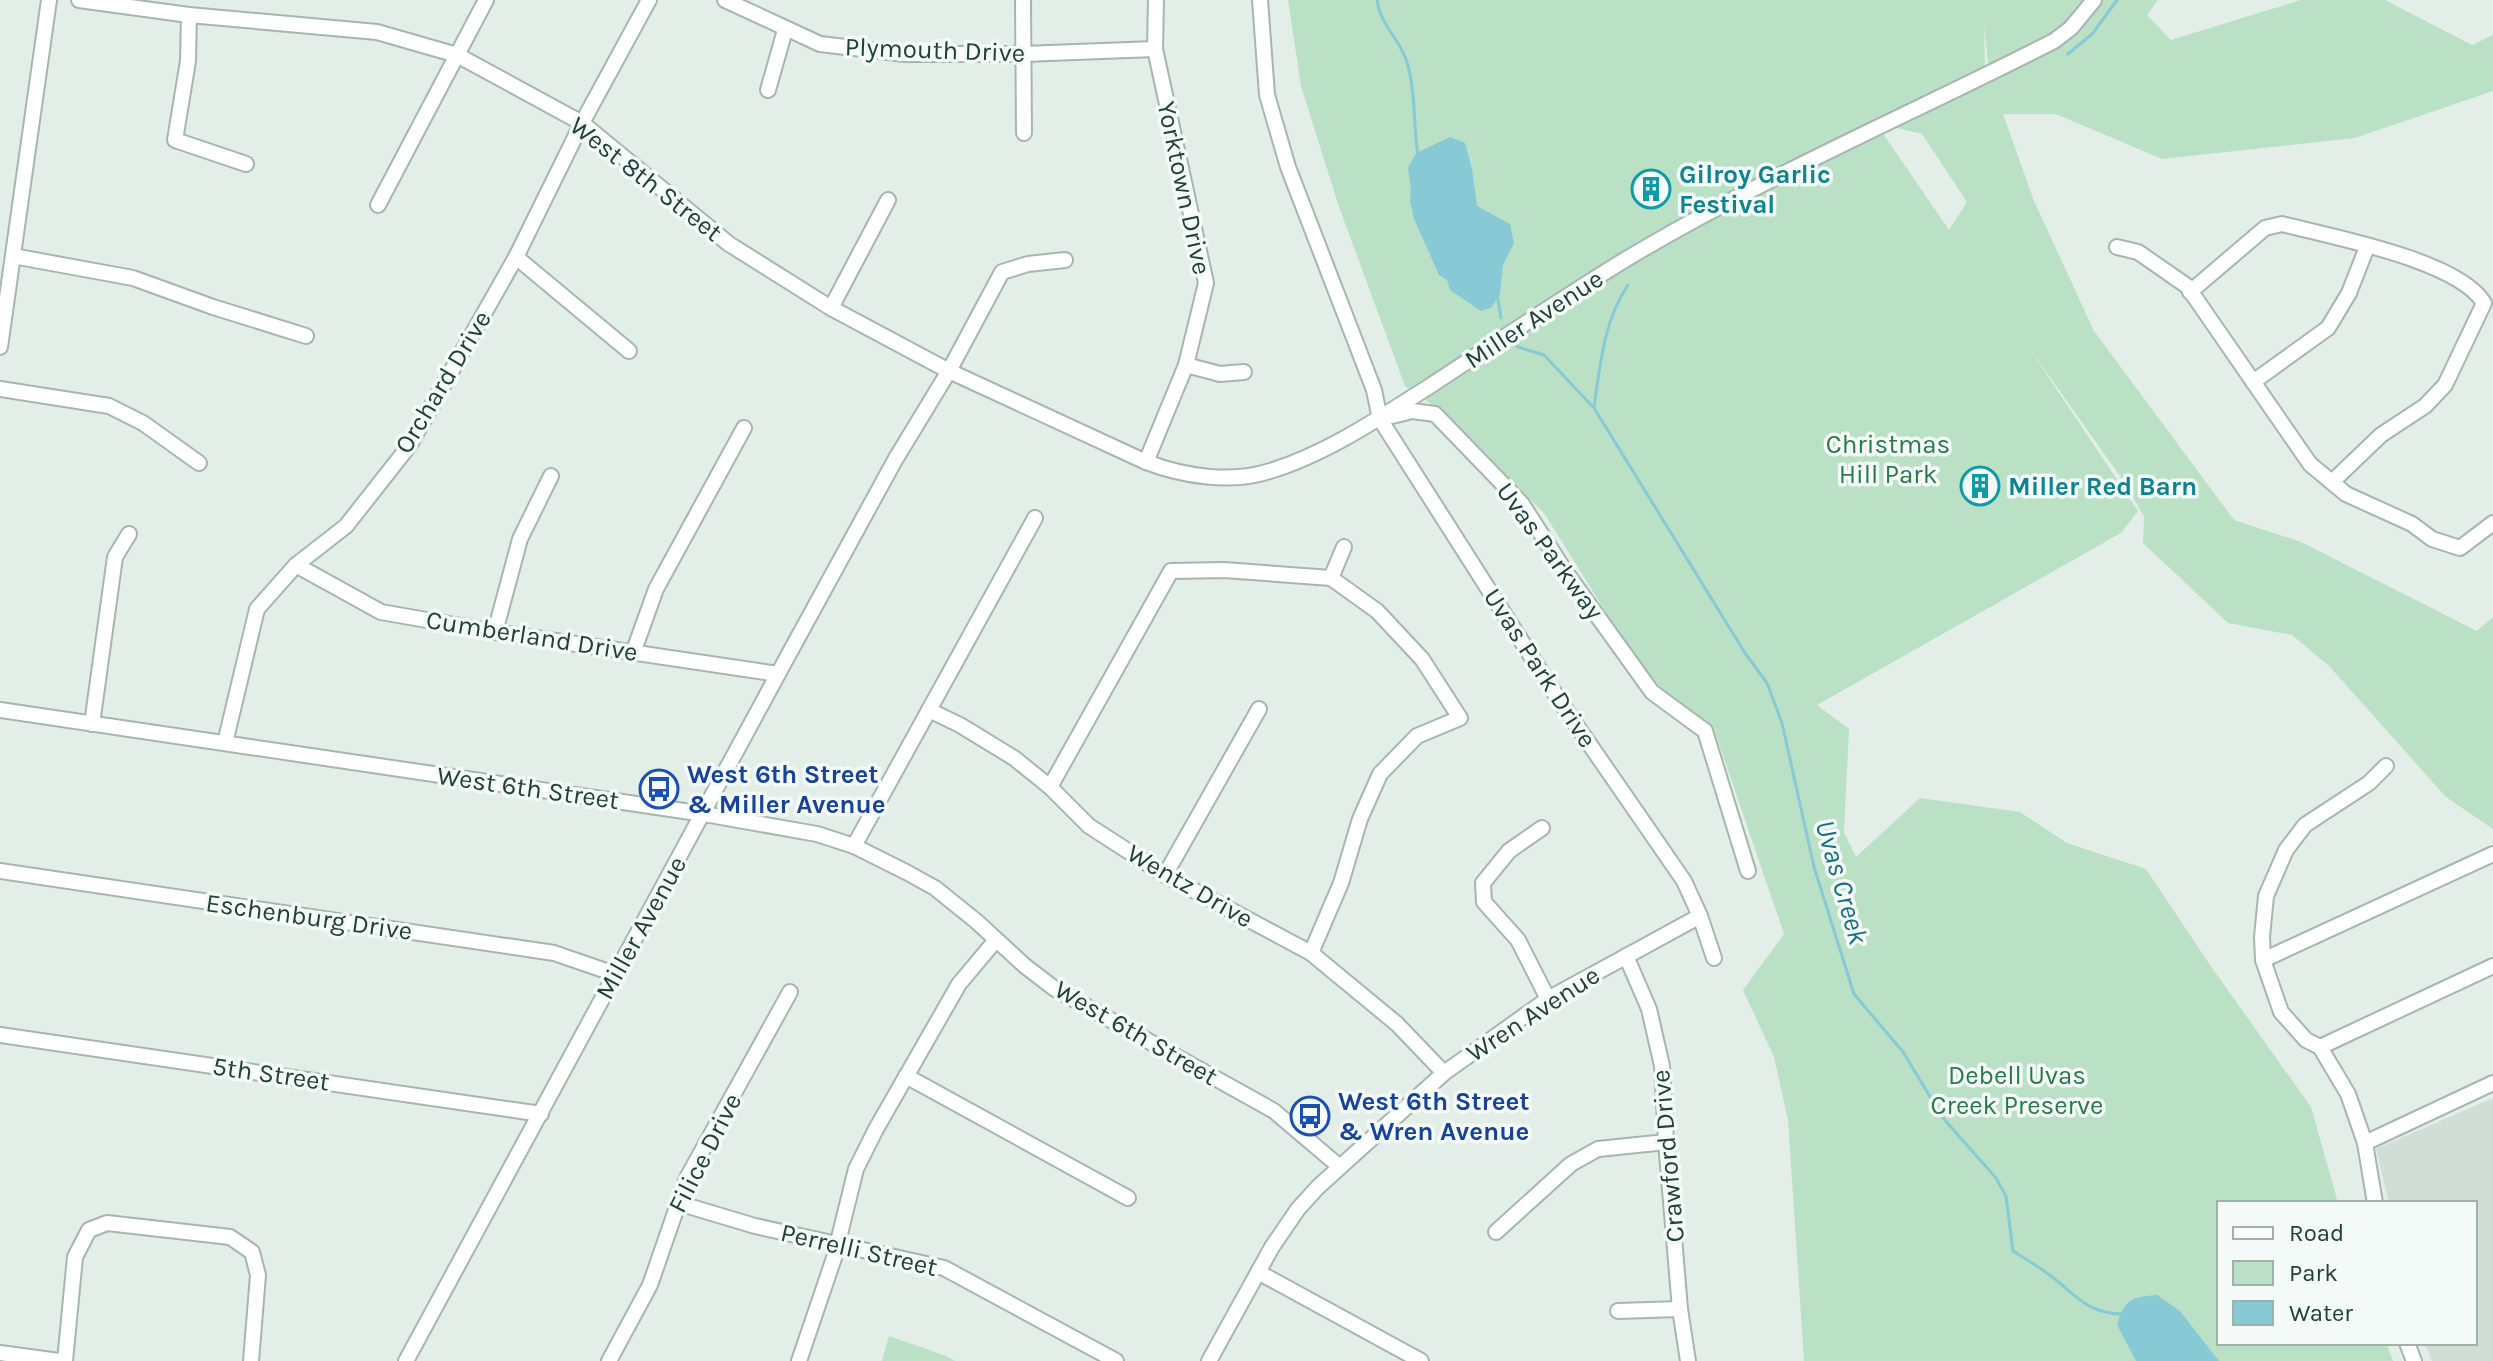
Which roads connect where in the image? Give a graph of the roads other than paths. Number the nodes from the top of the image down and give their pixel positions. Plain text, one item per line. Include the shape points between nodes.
1 (49, 0) edge
2 (79, 0) edge
3 (486, 0) edge
4 (649, 0) edge
5 (725, 0) edge
6 (1023, 0) edge
7 (1156, 0) edge
8 (1260, 0) edge
9 (2094, 0) edge
10 (189, 15) junction
11 (785, 30) junction
12 (1155, 49) junction
13 (1023, 54) junction
14 (457, 55) junction
15 (768, 90) dead end
16 (582, 123) junction
17 (1024, 133) dead end
18 (246, 164) dead end
19 (888, 200) dead end
20 (378, 205) dead end
21 (2117, 247) dead end
22 (2367, 247) junction
23 (13, 256) junction
24 (516, 257) junction
25 (1065, 260) dead end
26 (2190, 292) junction
27 (2488, 298) edge
28 (831, 308) junction
29 (306, 336) dead end
30 (0, 347) edge
31 (629, 351) dead end
32 (1186, 365) junction
33 (949, 371) junction
34 (1244, 372) dead end
35 (2253, 382) junction
36 (0, 389) edge
37 (1380, 419) junction
38 (744, 428) dead end
39 (1146, 462) junction
40 (199, 463) dead end
41 (551, 476) dead end
42 (2332, 482) junction
43 (1035, 518) dead end
44 (2493, 523) edge
45 (129, 534) dead end
46 (1344, 547) dead end
47 (296, 565) junction
48 (1331, 578) junction
49 (495, 632) junction
50 (633, 653) junction
51 (778, 674) junction
52 (1259, 709) dead end
53 (0, 710) edge
54 (929, 710) junction
55 (92, 724) junction
56 (225, 743) junction
57 (2386, 766) dead end
58 (1050, 787) junction
59 (704, 814) junction
60 (1542, 828) dead end
61 (854, 846) junction
62 (2493, 854) edge
63 (0, 871) edge
64 (1748, 871) dead end
65 (1165, 875) junction
66 (1700, 916) junction
67 (996, 940) junction
68 (1311, 953) junction
69 (1626, 956) junction
70 (1714, 958) dead end
71 (2263, 960) junction
72 (2493, 966) edge
73 (615, 974) junction
74 (790, 992) dead end
75 (1548, 999) junction
76 (0, 1035) edge
77 (2320, 1047) junction
78 (1444, 1073) junction
79 (906, 1076) junction
80 (2493, 1083) edge
81 (541, 1114) junction
82 (1666, 1142) junction
83 (2365, 1143) junction
84 (1340, 1167) junction
85 (1128, 1198) dead end
86 (2375, 1201) edge
87 (678, 1203) junction
88 (1496, 1232) dead end
89 (837, 1244) junction
90 (1258, 1272) junction
91 (1680, 1309) junction
92 (1618, 1311) dead end
93 (0, 1353) edge
94 (41, 1360) edge
95 (62, 1361) edge
96 (251, 1361) edge
97 (406, 1361) edge
98 (609, 1361) edge
99 (799, 1361) edge
100 (1116, 1361) edge
101 (1209, 1361) edge
102 (1421, 1361) edge
103 (1688, 1361) edge

1 - 23 street
2 - 10 street, West 8th Street
3 - 14 street
4 - 16 street, Orchard Drive
5 - 11 street, Plymouth Drive
6 - 13 street
7 - 12 street, Yorktown Drive
8 - 37 street via 1267,95
9 - 37 street, Miller Avenue via 2054,41 1630,257
10 - 14 street, West 8th Street via 377,32
10 - 18 street via 188,61 175,140
11 - 13 street, Plymouth Drive via 820,44 905,54
11 - 15 street
12 - 13 street, Plymouth Drive
12 - 32 street, Yorktown Drive via 1206,283
13 - 17 street
14 - 16 street, West 8th Street
14 - 20 street
16 - 24 street, Orchard Drive
16 - 28 street, West 8th Street via 729,244
19 - 28 street
21 - 26 street via 2138,252
22 - 26 street via 2282,224 2265,228
22 - 27 street via 2427,263
22 - 35 street via 2328,328
23 - 29 street via 133,278
23 - 30 street
24 - 31 street
24 - 47 street, Orchard Drive via 409,446 346,526
25 - 33 street via 1002,272
26 - 35 street
27 - 42 street via 2445,385
28 - 33 street, Miller Avenue
32 - 34 street via 1220,374
32 - 39 street, Yorktown Drive
33 - 39 street, Miller Avenue
33 - 51 street, Miller Avenue
35 - 42 street via 2310,464
36 - 40 street via 109,406
37 - 39 street, Miller Avenue via 1267,472 1205,476 1175,473
37 - 64 street, Uvas Parkway via 1412,411 1435,414 1522,504 1652,692 1705,731
37 - 66 street, Uvas Park Drive via 1559,700 1684,881
38 - 50 street via 656,589
41 - 49 street via 520,539
42 - 44 street via 2432,539 2460,548
43 - 54 street
45 - 55 street via 115,557
46 - 48 street
47 - 49 street, Cumberland Drive via 381,612
47 - 56 street, Orchard Drive via 257,609
48 - 58 street via 1171,571
48 - 68 street via 1377,611 1422,659 1460,718 1417,736 1380,774
49 - 50 street, Cumberland Drive
50 - 51 street, Cumberland Drive
51 - 59 street, Miller Avenue
52 - 65 street
53 - 55 street, West 6th Street
54 - 58 street, Wentz Drive via 1014,758
54 - 61 street
55 - 56 street, West 6th Street
56 - 59 street, West 6th Street
57 - 71 street via 2305,825 2286,850 2266,896
58 - 65 street, Wentz Drive via 1089,826
59 - 61 street, West 6th Street via 817,834
59 - 73 street, Miller Avenue
60 - 75 street via 1509,851 1483,883 1484,902 1518,940
61 - 67 street, West 6th Street via 935,888
62 - 71 street
63 - 73 street, Eschenburg Drive via 554,953
65 - 68 street, Wentz Drive
66 - 69 street, Wren Avenue
66 - 70 street, Uvas Park Drive
67 - 79 street via 966,973
67 - 84 street, West 6th Street via 1055,989 1274,1111
68 - 78 street, Wentz Drive via 1397,1024
69 - 75 street, Wren Avenue
69 - 82 street, Crawford Drive via 1649,1009 1662,1066
71 - 77 street via 2281,1012 2306,1040
72 - 77 street
73 - 81 street, Miller Avenue
74 - 87 street, Filice Drive
75 - 78 street, Wren Avenue
76 - 81 street, 5th Street
77 - 83 street via 2348,1094
78 - 84 street, Wren Avenue
79 - 85 street
79 - 89 street via 856,1169
80 - 83 street
81 - 97 street, Miller Avenue
82 - 88 street via 1598,1149 1571,1164
82 - 91 street, Crawford Drive
83 - 86 street
84 - 90 street, Wren Avenue via 1298,1209
87 - 89 street, Perrelli Street
87 - 98 street, Filice Drive via 650,1285
89 - 99 street
89 - 100 street, Perrelli Street via 944,1268
90 - 101 street, Wren Avenue
90 - 102 street
91 - 92 street
91 - 103 street, Crawford Drive
93 - 94 street
94 - 95 street
95 - 96 street via 75,1257 89,1230 107,1223 230,1237 252,1252 258,1275

